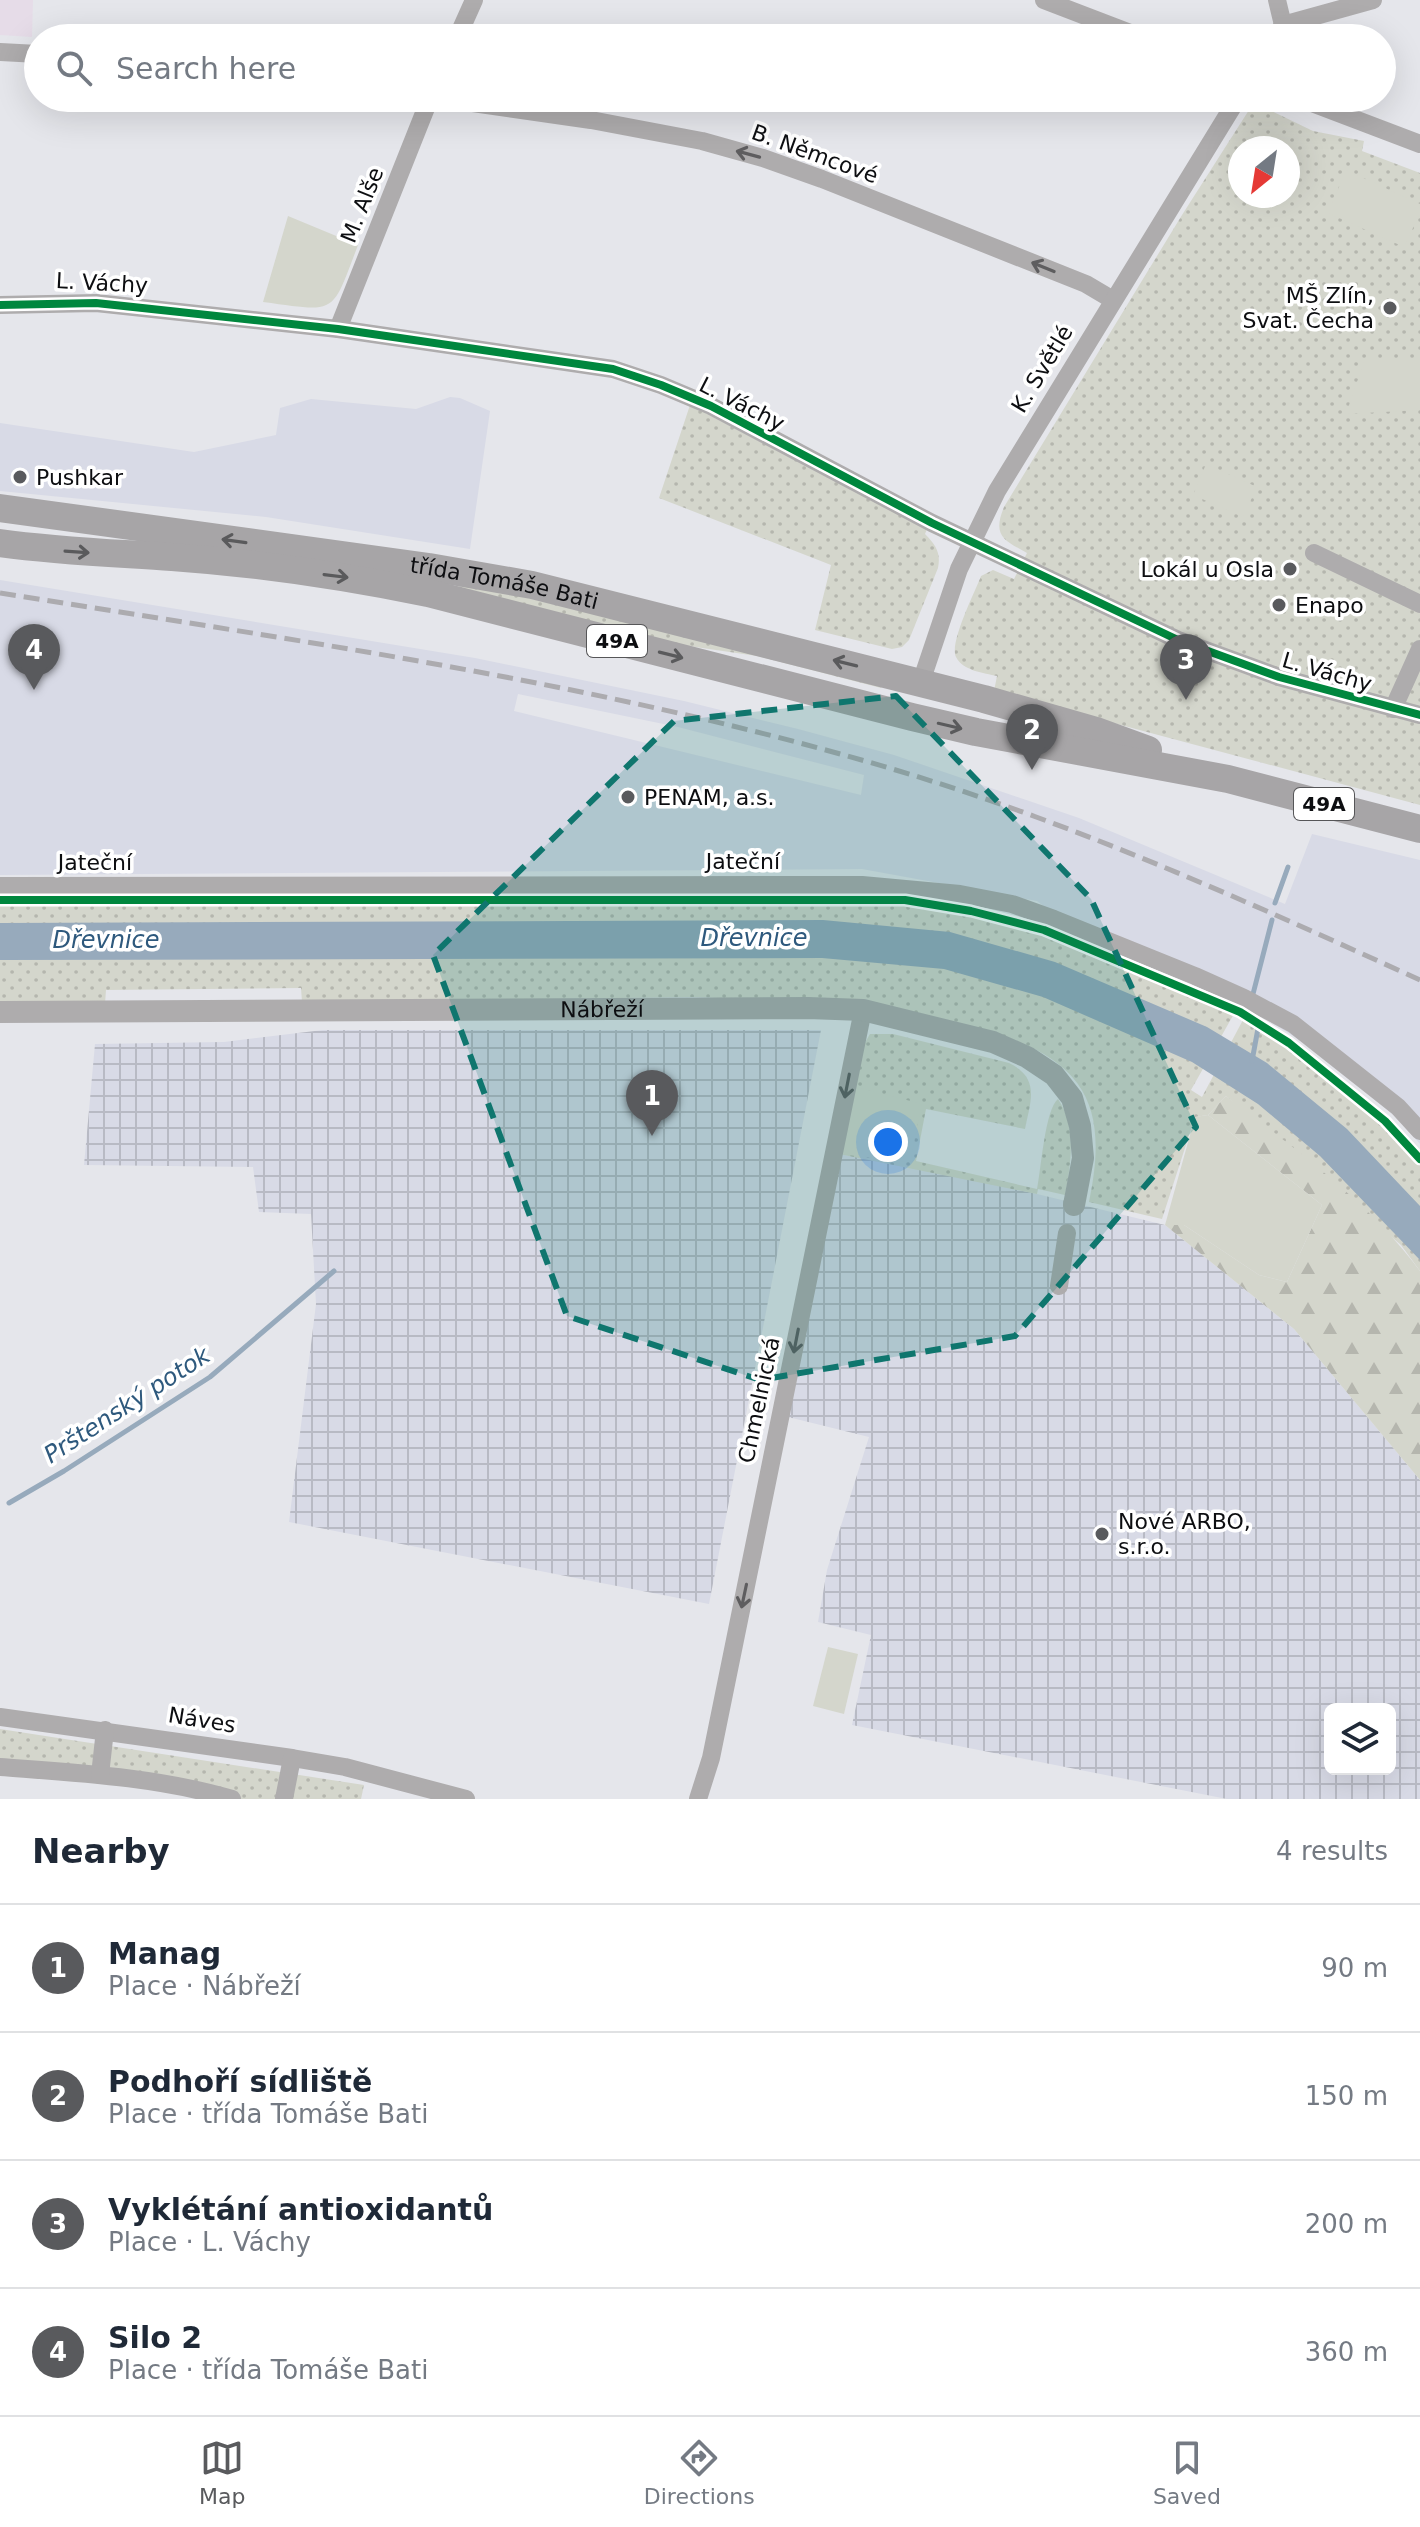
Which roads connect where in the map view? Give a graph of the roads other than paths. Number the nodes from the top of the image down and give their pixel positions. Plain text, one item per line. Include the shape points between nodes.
1 (474, 0) edge
2 (1044, 0) edge
3 (1277, 0) edge
4 (1373, 0) edge
5 (463, 24) edge
6 (1107, 24) edge
7 (1278, 24) edge
8 (1302, 24) edge
9 (0, 52) edge
10 (24, 53) edge
11 (424, 112) edge
12 (535, 112) edge
13 (1229, 112) edge
14 (1336, 112) edge
15 (1420, 144) edge
16 (1113, 300) junction
17 (0, 305) edge
18 (338, 329) junction
19 (0, 508) edge
20 (971, 542) junction
21 (0, 543) edge
22 (1314, 553) dead end
23 (1420, 604) edge
24 (1420, 649) edge
25 (921, 682) junction
26 (1393, 709) junction
27 (1420, 715) edge
28 (912, 717) junction
29 (1228, 779) junction
30 (1420, 829) edge
31 (0, 886) edge
32 (863, 1010) junction
33 (0, 1012) edge
34 (1420, 1131) edge
35 (1074, 1205) dead end
36 (1067, 1233) dead end
37 (1059, 1286) dead end
38 (0, 1717) edge
39 (105, 1730) junction
40 (292, 1758) junction
41 (0, 1767) edge
42 (100, 1775) junction
43 (699, 1796) edge
44 (232, 1799) edge
45 (284, 1799) edge
46 (466, 1799) edge

1 - 5 street
2 - 6 street
3 - 7 street
4 - 8 street
9 - 10 street
11 - 18 street, M. Alše
16 -> 12 street, B. Němcové via 1086,284 763,158 702,141
13 - 16 street, K. Světlé
14 - 15 street
16 - 20 street, K. Světlé
17 - 18 street, L. Váchy via 96,303
18 - 20 street, L. Váchy via 578,362 661,385
25 -> 19 main road, třída Tomáše Bati / 49A via 532,585
20 - 25 street, K. Světlé
20 - 26 street, L. Váchy via 1206,651
21 -> 28 main road, třída Tomáše Bati / 49A via 355,578
22 - 23 street
24 - 26 street
25 - 28 main road
25 - 29 main road, třída Tomáše Bati / 49A via 1096,731
26 - 27 street, L. Váchy
28 -> 29 main road, třída Tomáše Bati / 49A
29 - 30 main road, třída Tomáše Bati / 49A
31 - 34 street, Jateční via 862,885 960,894 1054,919 1244,998 1293,1024 1398,1107
32 - 33 street, Nábřeží
32 - 35 street, Nábřeží via 993,1042 1054,1075 1072,1098 1080,1126 1083,1158
32 -> 43 street, Chmelnická
36 - 37 street
38 - 39 street, Náves
39 - 40 street, Náves
39 - 42 street
40 - 45 street
40 - 46 street, Náves
41 - 42 street
42 - 44 street

